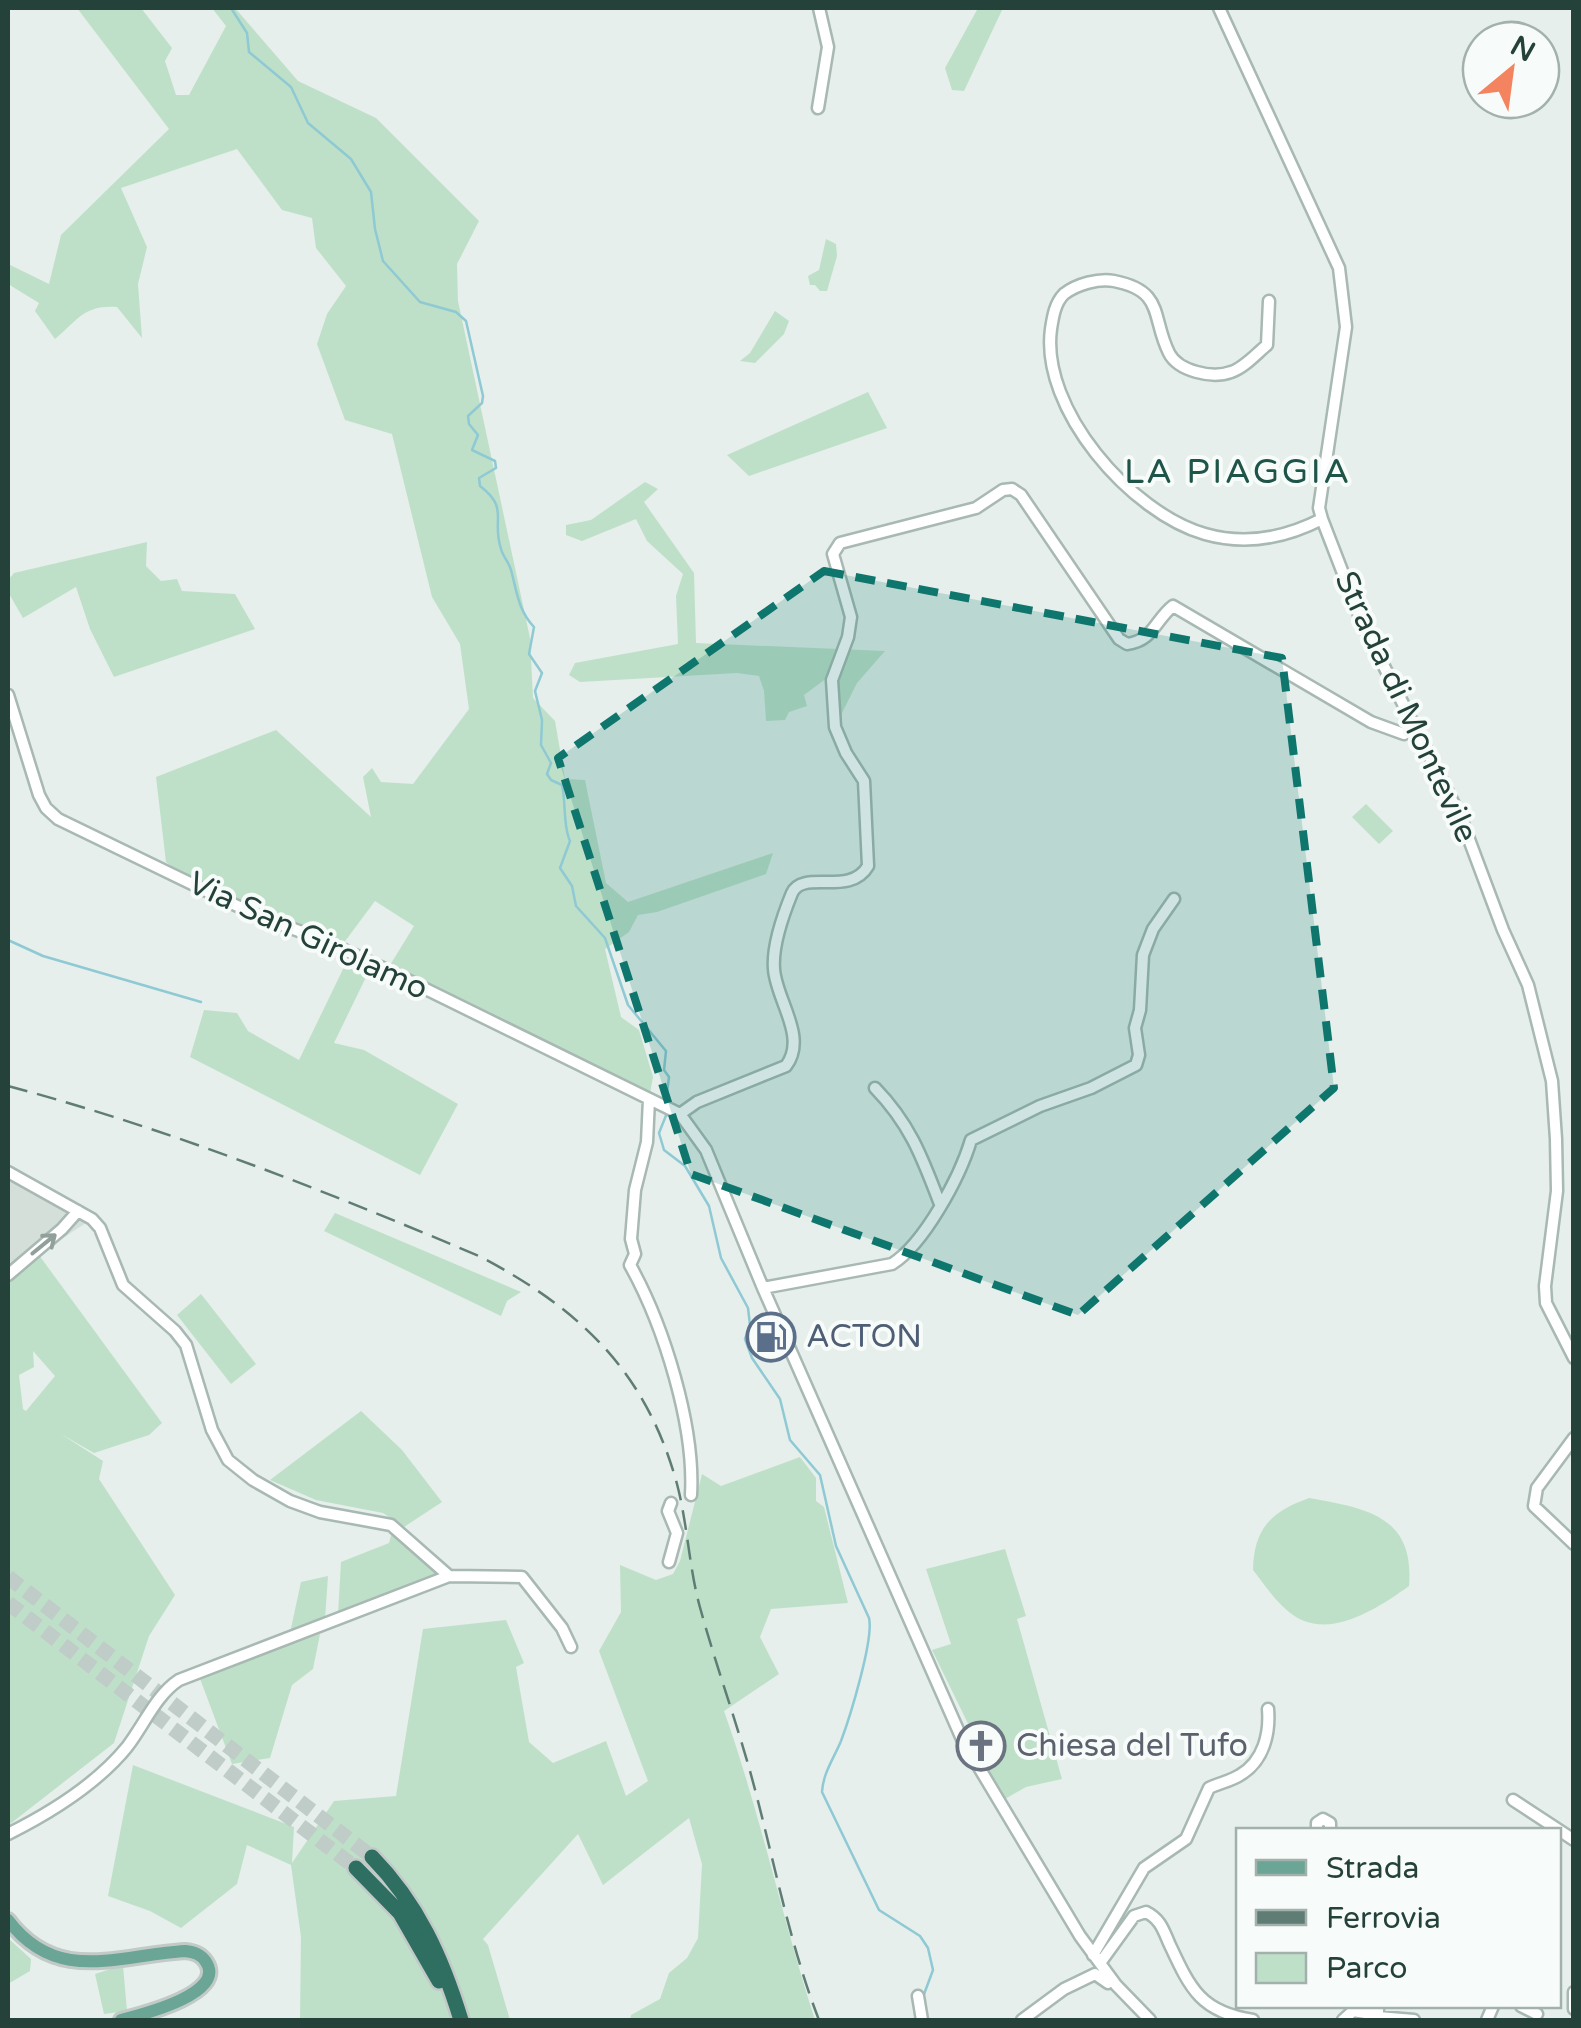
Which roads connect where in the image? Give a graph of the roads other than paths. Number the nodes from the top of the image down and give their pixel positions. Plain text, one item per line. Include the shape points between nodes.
1 (818, 8) edge
2 (1220, 8) edge
3 (818, 108) dead end
4 (1269, 301) dead end
5 (1322, 519) junction
6 (8, 695) edge
7 (1415, 728) junction
8 (1174, 899) dead end
9 (875, 1088) dead end
10 (653, 1102) junction
11 (680, 1114) junction
12 (8, 1172) edge
13 (940, 1204) junction
14 (78, 1211) junction
15 (8, 1274) edge
16 (763, 1288) junction
17 (1574, 1358) edge
18 (1574, 1438) edge
19 (691, 1495) dead end
20 (671, 1503) dead end
21 (1574, 1544) edge
22 (669, 1562) dead end
23 (449, 1576) junction
24 (571, 1647) dead end
25 (1268, 1708) dead end
26 (1512, 1800) dead end
27 (1555, 1828) edge
28 (8, 1834) edge
29 (372, 1857) tunnel mouth
30 (356, 1868) tunnel mouth
31 (8, 1920) edge
32 (1096, 1959) junction
33 (1121, 1990) junction
34 (1574, 1992) edge
35 (918, 1996) dead end
36 (1353, 2008) edge
37 (1525, 2008) edge
38 (1574, 2009) edge
39 (1378, 2014) edge
40 (1537, 2014) dead end
41 (121, 2020) edge
42 (452, 2020) edge
43 (462, 2020) edge
44 (922, 2020) edge
45 (1022, 2020) edge
46 (1150, 2020) edge
47 (1253, 2020) edge
48 (1342, 2020) edge
49 (1414, 2020) edge

1 - 3 street via 828,47
2 - 5 street, Strada di Montevile via 1339,268 1346,327
4 - 5 street via 1266,345 1232,372 1217,374 1180,366 1170,355 1149,296 1107,280 1084,284 1063,295 1053,312 1049,344 1059,389 1094,452 1169,518 1204,534 1252,541
5 - 7 street, Strada di Montevile via 1363,626
6 - 10 street, Via San Girolamo via 39,795 58,818
7 - 11 street via 1404,734 1371,722 1172,606 1150,635 1127,644 1012,488 976,508 840,543 834,554 851,616 832,680 836,728 864,781 868,866 847,882 794,889 774,970 794,1040 786,1066
7 - 17 street, Strada di Montevile via 1461,818 1528,985 1552,1081 1556,1191 1546,1303
8 - 13 street via 1142,955 1136,1065 971,1140
9 - 13 street via 912,1134
10 - 11 street, Via San Girolamo
10 - 19 street via 630,1265 662,1334 693,1465
11 - 16 street via 706,1150
12 - 14 street
13 - 16 street via 909,1254 892,1264
15 -> 14 street
14 - 23 street via 100,1228 123,1285 186,1346 228,1460 290,1501 391,1525
16 - 32 street via 962,1739
18 - 21 street via 1536,1488 1534,1506
20 - 22 street via 676,1534
23 - 24 street via 522,1577
23 - 28 street via 180,1680 167,1688 125,1750 80,1790
25 - 32 street via 1270,1727 1252,1765 1210,1788 1186,1839 1144,1868
26 - 27 street
29 - 43 highway via 425,1926
30 - 42 highway via 422,1946
31 - 41 main road via 32,1945 78,1962 185,1951 209,1967 200,1989
32 - 33 street
32 - 47 street via 1134,1916 1146,1912 1158,1918 1202,2000 1224,2014
33 - 45 street via 1095,1974
33 - 46 street
34 - 38 street
35 - 44 street
36 - 39 street
36 - 48 street
37 - 40 street
39 - 49 street

